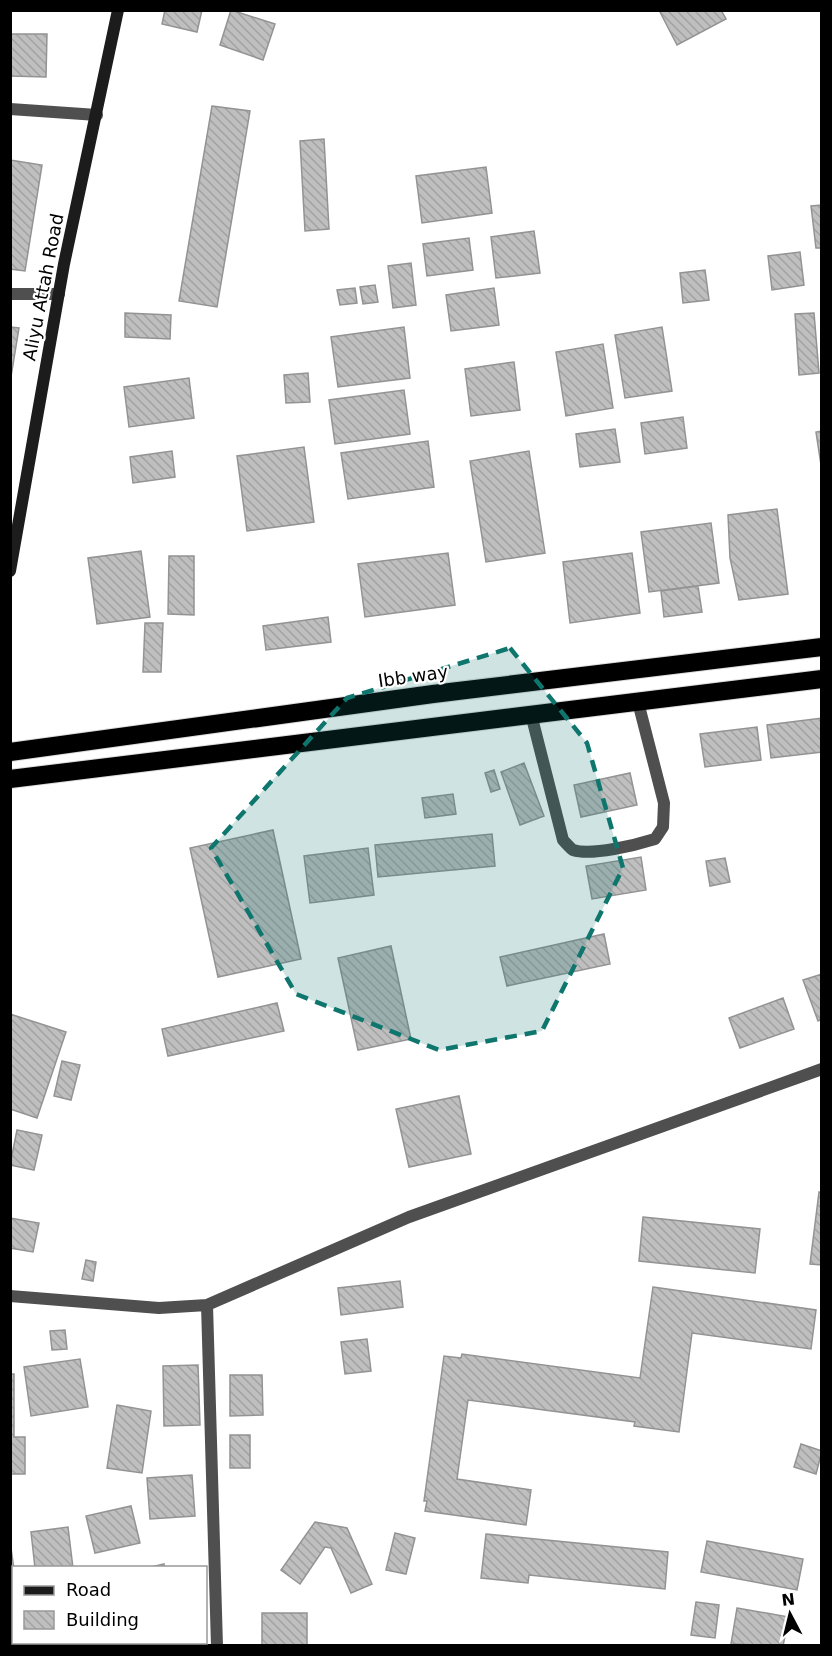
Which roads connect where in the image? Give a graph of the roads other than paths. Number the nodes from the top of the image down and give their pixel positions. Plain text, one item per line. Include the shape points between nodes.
1 (118, 10) edge
2 (10, 109) edge
3 (97, 116) junction
4 (10, 294) edge
5 (59, 294) junction
6 (10, 571) edge
7 (822, 647) edge
8 (822, 679) edge
9 (638, 702) junction
10 (531, 714) junction
11 (10, 752) edge
12 (10, 779) edge
13 (822, 1069) edge
14 (10, 1296) edge
15 (207, 1305) junction
16 (217, 1646) edge

1 - 3 street, Aliyu Attah Road
2 - 3 street
3 - 5 street, Aliyu Attah Road
4 - 5 street
5 - 6 street, Aliyu Attah Road
7 - 11 highway, Ibb way via 433,694
8 - 9 highway
9 - 10 highway
9 - 10 street via 664,803 663,827 655,839 589,851 572,849 563,840
10 - 12 highway
13 - 15 street via 409,1217
14 - 15 street via 159,1308
15 - 16 street

